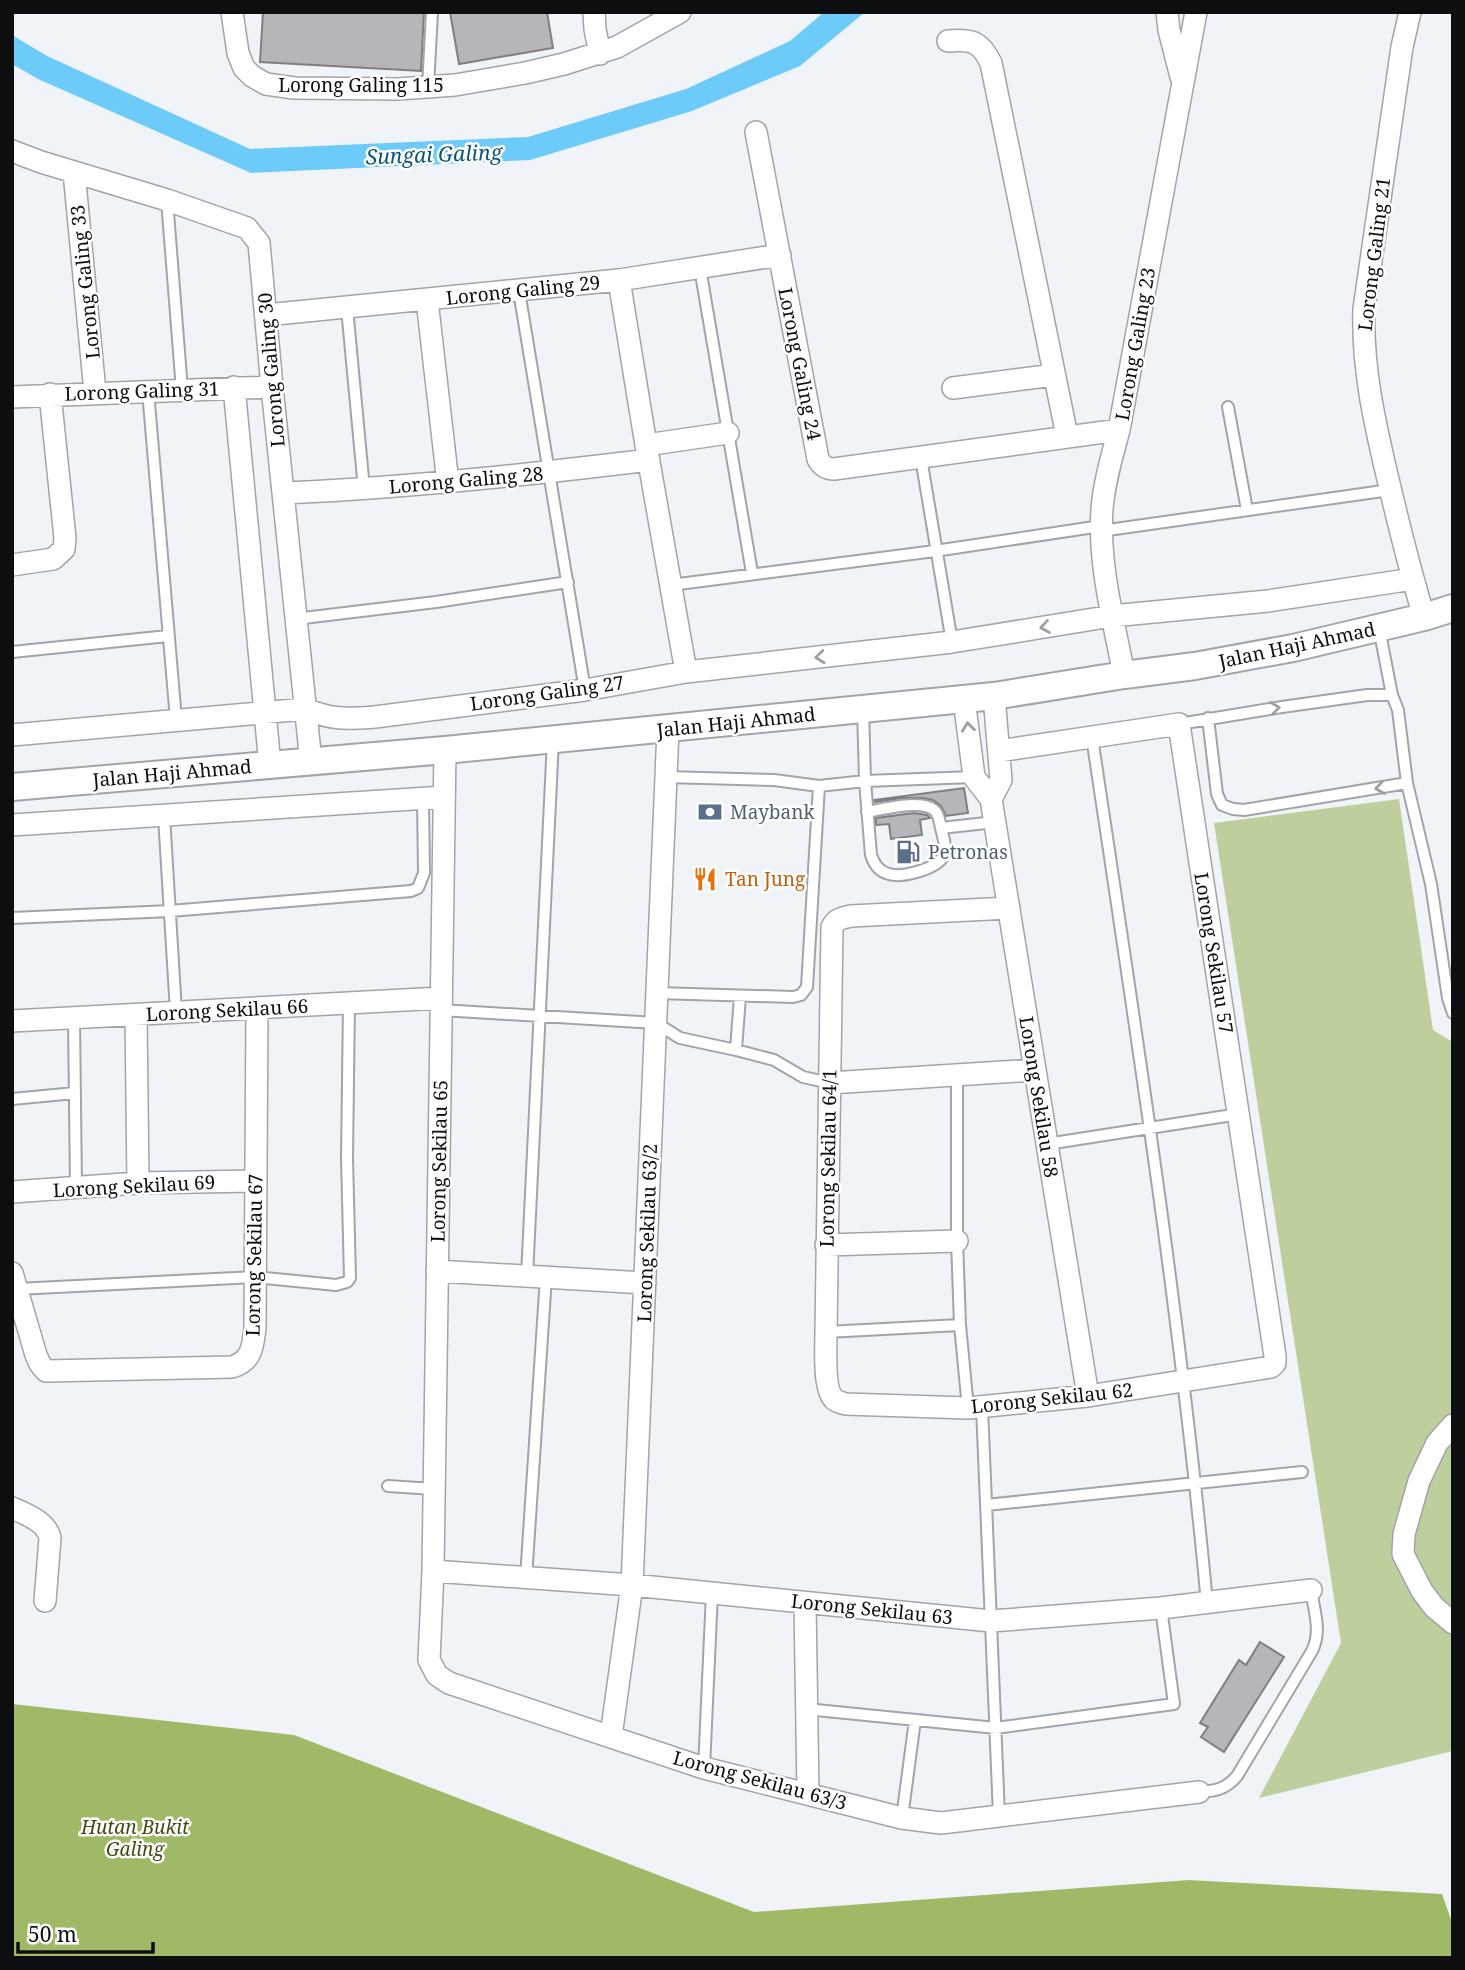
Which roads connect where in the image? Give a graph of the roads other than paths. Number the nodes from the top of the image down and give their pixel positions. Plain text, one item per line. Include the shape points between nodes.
1 (232, 12) edge
2 (432, 12) edge
3 (594, 12) edge
4 (680, 12) edge
5 (1167, 12) edge
6 (1196, 12) edge
7 (1410, 12) edge
8 (948, 41) dead end
9 (600, 54) junction
10 (1182, 83) junction
11 (428, 88) junction
12 (756, 132) dead end
13 (12, 151) edge
14 (74, 172) junction
15 (167, 201) junction
16 (780, 256) junction
17 (700, 268) junction
18 (620, 280) junction
19 (519, 291) junction
20 (427, 300) junction
21 (347, 307) junction
22 (266, 315) junction
23 (1054, 375) junction
24 (234, 387) junction
25 (272, 387) junction
26 (953, 388) dead end
27 (182, 390) junction
28 (148, 391) junction
29 (96, 392) junction
30 (50, 394) junction
31 (12, 397) edge
32 (1228, 407) dead end
33 (1119, 430) junction
34 (728, 433) junction
35 (1067, 436) junction
36 (648, 453) junction
37 (920, 458) junction
38 (550, 472) junction
39 (447, 482) junction
40 (365, 489) junction
41 (1390, 490) junction
42 (283, 492) junction
43 (1247, 510) junction
44 (1101, 528) junction
45 (935, 551) junction
46 (12, 565) edge
47 (752, 573) junction
48 (1413, 579) junction
49 (568, 582) junction
50 (671, 585) junction
51 (1453, 608) edge
52 (1112, 616) junction
53 (1424, 617) junction
54 (295, 619) junction
55 (1379, 627) junction
56 (168, 636) junction
57 (952, 642) junction
58 (12, 652) edge
59 (686, 672) junction
60 (1124, 675) junction
61 (585, 690) junction
62 (1392, 695) junction
63 (994, 696) junction
64 (964, 699) junction
65 (304, 709) junction
66 (863, 709) junction
67 (266, 713) junction
68 (1208, 718) junction
69 (176, 720) junction
70 (1179, 724) junction
71 (668, 729) junction
72 (12, 735) edge
73 (1092, 737) junction
74 (553, 739) junction
75 (445, 750) junction
76 (999, 751) junction
77 (311, 762) junction
78 (270, 765) junction
79 (666, 777) junction
80 (974, 777) junction
81 (864, 781) junction
82 (1407, 783) junction
83 (819, 786) junction
84 (12, 787) edge
85 (444, 797) junction
86 (423, 799) junction
87 (991, 799) junction
88 (867, 812) junction
89 (164, 816) junction
90 (995, 822) junction
91 (12, 825) edge
92 (942, 828) junction
93 (1009, 908) junction
94 (170, 911) junction
95 (12, 918) edge
96 (657, 993) junction
97 (740, 996) junction
98 (349, 1003) junction
99 (441, 1004) junction
100 (257, 1008) junction
101 (176, 1012) junction
102 (1453, 1013) edge
103 (136, 1015) junction
104 (539, 1016) junction
105 (74, 1018) junction
106 (12, 1021) edge
107 (656, 1023) junction
108 (736, 1050) junction
109 (1035, 1070) junction
110 (957, 1075) junction
111 (830, 1083) junction
112 (75, 1093) junction
113 (12, 1100) edge
114 (1239, 1114) junction
115 (1150, 1128) junction
116 (1047, 1144) junction
117 (255, 1181) junction
118 (138, 1183) junction
119 (76, 1188) junction
120 (12, 1192) edge
121 (957, 1241) junction
122 (826, 1245) junction
123 (437, 1270) junction
124 (537, 1276) junction
125 (255, 1277) junction
126 (15, 1281) edge
127 (645, 1283) junction
128 (960, 1325) junction
129 (826, 1332) junction
130 (1275, 1363) joint
131 (1184, 1382) junction
132 (831, 1394) joint
133 (1088, 1396) junction
134 (975, 1408) junction
135 (1453, 1425) edge
136 (1302, 1472) dead end
137 (1196, 1484) junction
138 (388, 1486) dead end
139 (434, 1489) junction
140 (986, 1505) junction
141 (12, 1508) edge
142 (433, 1571) junction
143 (526, 1577) junction
144 (632, 1585) junction
145 (1311, 1590) joint
146 (712, 1593) junction
147 (45, 1601) dead end
148 (1207, 1602) junction
149 (805, 1603) junction
150 (1161, 1608) junction
151 (991, 1622) junction
152 (1453, 1623) edge
153 (806, 1709) junction
154 (915, 1720) junction
155 (996, 1728) junction
156 (611, 1736) junction
157 (704, 1768) junction
158 (1199, 1793) joint
159 (808, 1794) junction
160 (999, 1816) junction
161 (902, 1818) junction

1 - 11 street, Lorong Galing 115 via 244,68 266,84
2 - 11 lane
3 - 9 street
4 - 9 street, Lorong Galing 115
5 - 10 street
6 - 10 street, Lorong Galing 23
7 - 41 street, Lorong Galing 21 via 1364,322 1368,378
8 - 23 street via 975,43 991,63
9 - 11 street, Lorong Galing 115 via 525,73
10 - 33 street, Lorong Galing 23
12 - 16 street, Lorong Galing 24
13 - 14 street, Lorong Galing 30
14 - 15 street, Lorong Galing 30
14 - 29 street, Lorong Galing 33
15 - 22 street, Lorong Galing 30 via 254,234 259,243
15 - 27 lane
16 - 17 street, Lorong Galing 29
16 - 37 street, Lorong Galing 24 via 821,465 834,469
17 - 18 street, Lorong Galing 29
17 - 34 lane
18 - 19 street, Lorong Galing 29
18 - 36 street
19 - 20 street, Lorong Galing 29
19 - 38 lane
20 - 21 street, Lorong Galing 29
20 - 39 street
21 - 22 street, Lorong Galing 29
21 - 40 lane
22 - 25 street, Lorong Galing 30
23 - 26 street
23 - 35 street
24 - 25 street, Lorong Galing 31
24 - 27 street, Lorong Galing 31
24 - 67 street, Lorong Galing 30
25 - 42 street, Lorong Galing 30
27 - 28 street, Lorong Galing 31
28 - 29 street, Lorong Galing 31
28 - 56 lane
29 - 30 street, Lorong Galing 31
30 - 31 street, Lorong Galing 31
30 - 46 street via 64,549 53,559
32 - 43 lane
33 - 35 street, Lorong Galing 24
33 - 44 street, Lorong Galing 23 via 1104,491
34 - 36 street, Lorong Galing 28
34 - 47 lane
35 - 37 street, Lorong Galing 24
36 - 38 street, Lorong Galing 28
36 - 50 street
37 - 45 lane
38 - 39 street, Lorong Galing 28
38 - 49 lane
39 - 40 street, Lorong Galing 28
40 - 42 street, Lorong Galing 28
41 - 43 lane
41 - 48 street, Lorong Galing 21
42 - 54 street, Lorong Galing 30
43 - 44 lane
44 - 45 lane
44 - 52 street, Lorong Galing 23
45 - 47 lane
45 - 57 lane
47 - 50 lane
48 - 52 street via 1244,604
48 - 53 street, Lorong Galing 21
49 - 54 lane
49 - 61 lane
50 - 59 street
51 - 53 street, Jalan Haji Ahmad
52 -> 57 street
52 - 60 street, Lorong Galing 23
53 - 55 street, Jalan Haji Ahmad
54 - 65 street, Lorong Galing 30
55 - 60 street, Jalan Haji Ahmad via 1293,648
55 - 62 lane
56 - 58 lane
56 - 69 lane
57 -> 59 street
59 - 61 street, Lorong Galing 27
60 - 63 street, Jalan Haji Ahmad
61 - 65 street, Lorong Galing 27 via 374,717 342,719
68 -> 62 lane
62 - 82 lane
63 - 64 street, Jalan Haji Ahmad
63 - 76 street, Lorong Sekilau 58
64 - 66 street, Jalan Haji Ahmad
80 -> 64 street
65 - 67 street, Lorong Galing 27
65 - 77 street, Lorong Galing 30
66 - 71 street, Jalan Haji Ahmad
66 - 81 lane
67 - 69 street, Lorong Galing 27
67 - 78 street, Lorong Galing 30
68 - 70 lane
82 -> 68 lane via 1233,809 1222,805 1217,794
69 - 72 street, Lorong Galing 27
70 - 73 street
70 - 114 street, Lorong Sekilau 57
71 - 74 street, Jalan Haji Ahmad
71 - 79 street, Lorong Sekilau 63/2
73 - 76 street
73 - 115 lane
74 - 75 street, Jalan Haji Ahmad
74 - 104 lane
75 - 77 street, Jalan Haji Ahmad
75 - 85 street, Lorong Sekilau 65
76 - 87 street, Lorong Sekilau 58 via 1002,780
77 - 78 street, Jalan Haji Ahmad
78 - 84 street, Jalan Haji Ahmad
79 - 83 lane
79 - 96 street, Lorong Sekilau 63/2
80 - 81 lane
80 - 87 street, Lorong Sekilau 58
81 - 83 lane
81 - 88 lane
82 - 102 lane via 1432,884
83 - 97 lane via 807,987 793,997
85 - 86 street
85 - 99 street, Lorong Sekilau 65
86 - 89 street
86 - 94 lane via 424,873 418,888
87 - 90 street, Lorong Sekilau 58
88 - 92 lane via 923,806 938,814
88 - 92 lane via 871,855 875,866 889,874 932,868 942,860
89 - 91 street
89 - 94 lane
90 - 92 lane
90 - 93 street, Lorong Sekilau 58
93 - 109 street, Lorong Sekilau 58
93 - 111 street, Lorong Sekilau 64/1 via 851,916 835,922
94 - 95 lane
94 - 101 lane
96 - 97 lane
96 - 107 street, Lorong Sekilau 63/2
97 - 108 lane
98 - 99 street, Lorong Sekilau 66
98 - 100 street, Lorong Sekilau 66
98 - 125 lane via 349,1278 337,1285
99 - 104 lane
99 - 123 street, Lorong Sekilau 65
100 - 101 street, Lorong Sekilau 66
100 - 117 street, Lorong Sekilau 67
101 - 103 street, Lorong Sekilau 66
103 - 105 street, Lorong Sekilau 66
103 - 118 street
104 - 107 lane
104 - 124 lane
105 - 106 street, Lorong Sekilau 66
105 - 112 lane
107 - 108 lane via 680,1038
107 - 127 street, Lorong Sekilau 63/2
108 - 111 lane
109 - 110 street
109 - 116 street, Lorong Sekilau 58
110 - 111 street
110 - 121 lane
111 - 122 street, Lorong Sekilau 64/1
112 - 113 lane
112 - 119 lane
114 - 115 lane
114 - 130 street, Lorong Sekilau 57
115 - 116 lane
115 - 131 lane
116 - 133 street, Lorong Sekilau 58
117 - 118 street, Lorong Sekilau 69
117 - 125 street, Lorong Sekilau 67
118 - 119 street, Lorong Sekilau 69
119 - 120 street, Lorong Sekilau 69
121 - 122 street
121 - 128 lane
122 - 129 street, Lorong Sekilau 64/1
123 - 124 street
123 - 139 street, Lorong Sekilau 65
124 - 127 street
124 - 143 lane
125 - 126 lane
125 - 126 street, Lorong Sekilau 67 via 253,1346 247,1360 232,1367 46,1371 36,1355
127 - 144 street, Lorong Sekilau 63/2
128 - 129 lane
128 - 134 lane
129 - 132 street, Lorong Sekilau 64/1
130 - 131 street, Lorong Sekilau 62 via 1263,1370
131 - 133 street, Lorong Sekilau 62
131 - 137 lane
132 - 134 street, Lorong Sekilau 62 via 835,1401 846,1404
133 - 134 street, Lorong Sekilau 62
134 - 140 lane
135 - 152 street via 1437,1443 1419,1481 1403,1553 1422,1591
136 - 137 lane
137 - 140 lane
137 - 148 lane
138 - 139 lane
139 - 142 street, Lorong Sekilau 65
140 - 151 lane
141 - 147 street via 49,1531
142 - 143 street, Lorong Sekilau 63
142 - 156 street, Lorong Sekilau 63/3 via 429,1660 437,1675 449,1683
143 - 144 street, Lorong Sekilau 63
144 - 146 street, Lorong Sekilau 63
144 - 156 street, Lorong Sekilau 63/2
145 - 148 street, Lorong Sekilau 63
145 - 158 lane via 1318,1633 1312,1651 1237,1776 1219,1790
146 - 149 street, Lorong Sekilau 63
146 - 157 lane
148 - 150 street, Lorong Sekilau 63
149 - 151 street, Lorong Sekilau 63
149 - 153 street
150 - 151 street, Lorong Sekilau 63
150 - 155 lane via 1174,1704
151 - 155 lane
153 - 154 lane
153 - 159 street
154 - 155 lane
154 - 161 lane
155 - 160 lane
156 - 157 street, Lorong Sekilau 63/3
157 - 159 street, Lorong Sekilau 63/3
158 - 160 street, Lorong Sekilau 63/3
159 - 161 street, Lorong Sekilau 63/3
160 - 161 street, Lorong Sekilau 63/3 via 941,1823

